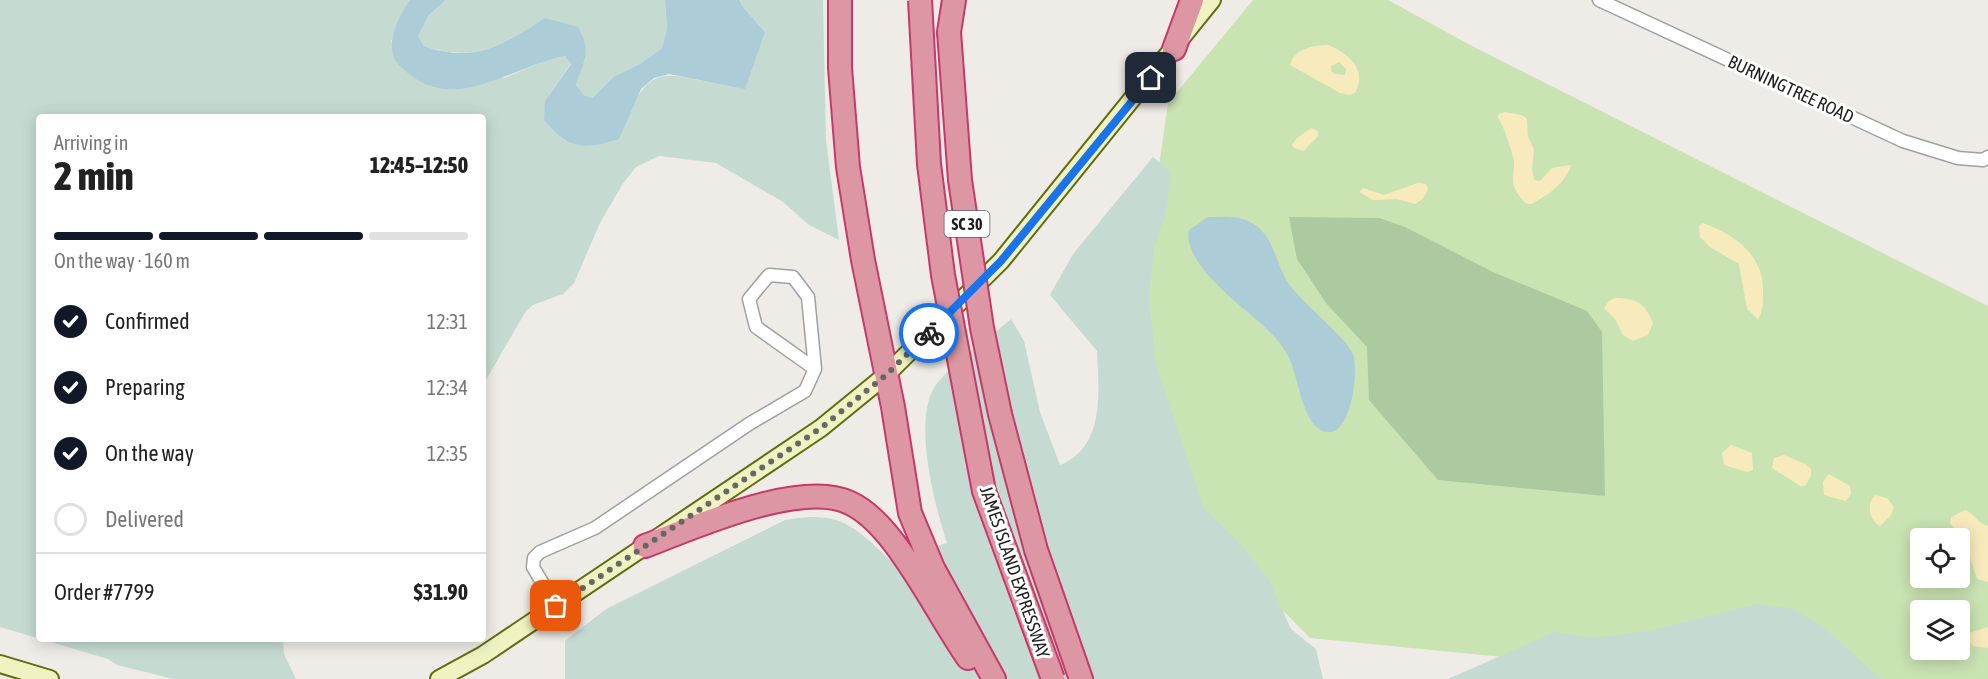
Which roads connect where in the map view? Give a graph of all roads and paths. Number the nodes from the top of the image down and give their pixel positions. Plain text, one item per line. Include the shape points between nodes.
1 (840, 0) edge
2 (920, 0) edge
3 (949, 0) edge
4 (954, 0) edge
5 (1192, 0) edge
6 (1212, 0) edge
7 (1599, 0) edge
8 (949, 32) junction
9 (1174, 49) junction
10 (1988, 157) edge
11 (815, 369) junction
12 (886, 375) junction
13 (645, 546) junction
14 (556, 606) junction
15 (0, 664) edge
16 (50, 679) edge
17 (439, 679) edge
18 (982, 679) edge
19 (994, 679) edge
20 (1053, 679) edge
21 (1081, 679) edge

1 - 12 highway via 840,68 848,167
2 - 20 highway, JAMES ISLAND EXPRESSWAY / SC 30, bridge via 930,164 943,275 982,480
3 - 8 highway, JAMES ISLAND EXPRESSWAY / SC 30
4 - 8 highway
5 - 9 highway
6 - 9 main road
7 - 10 street, BURNINGTREE ROAD via 1903,141 1958,158
8 - 21 highway, JAMES ISLAND EXPRESSWAY / SC 30, bridge via 960,180 985,339 1026,517
9 - 12 main road via 1001,261
11 - 11 street via 756,327 749,299 769,275 793,277 808,297
11 - 14 street via 805,391 595,528 540,552 533,567
12 - 13 main road via 821,428
12 - 19 highway via 902,475 917,535
13 - 14 main road
13 - 18 highway via 751,507 812,496 848,502 868,514 892,539
14 - 17 main road
15 - 16 main road

